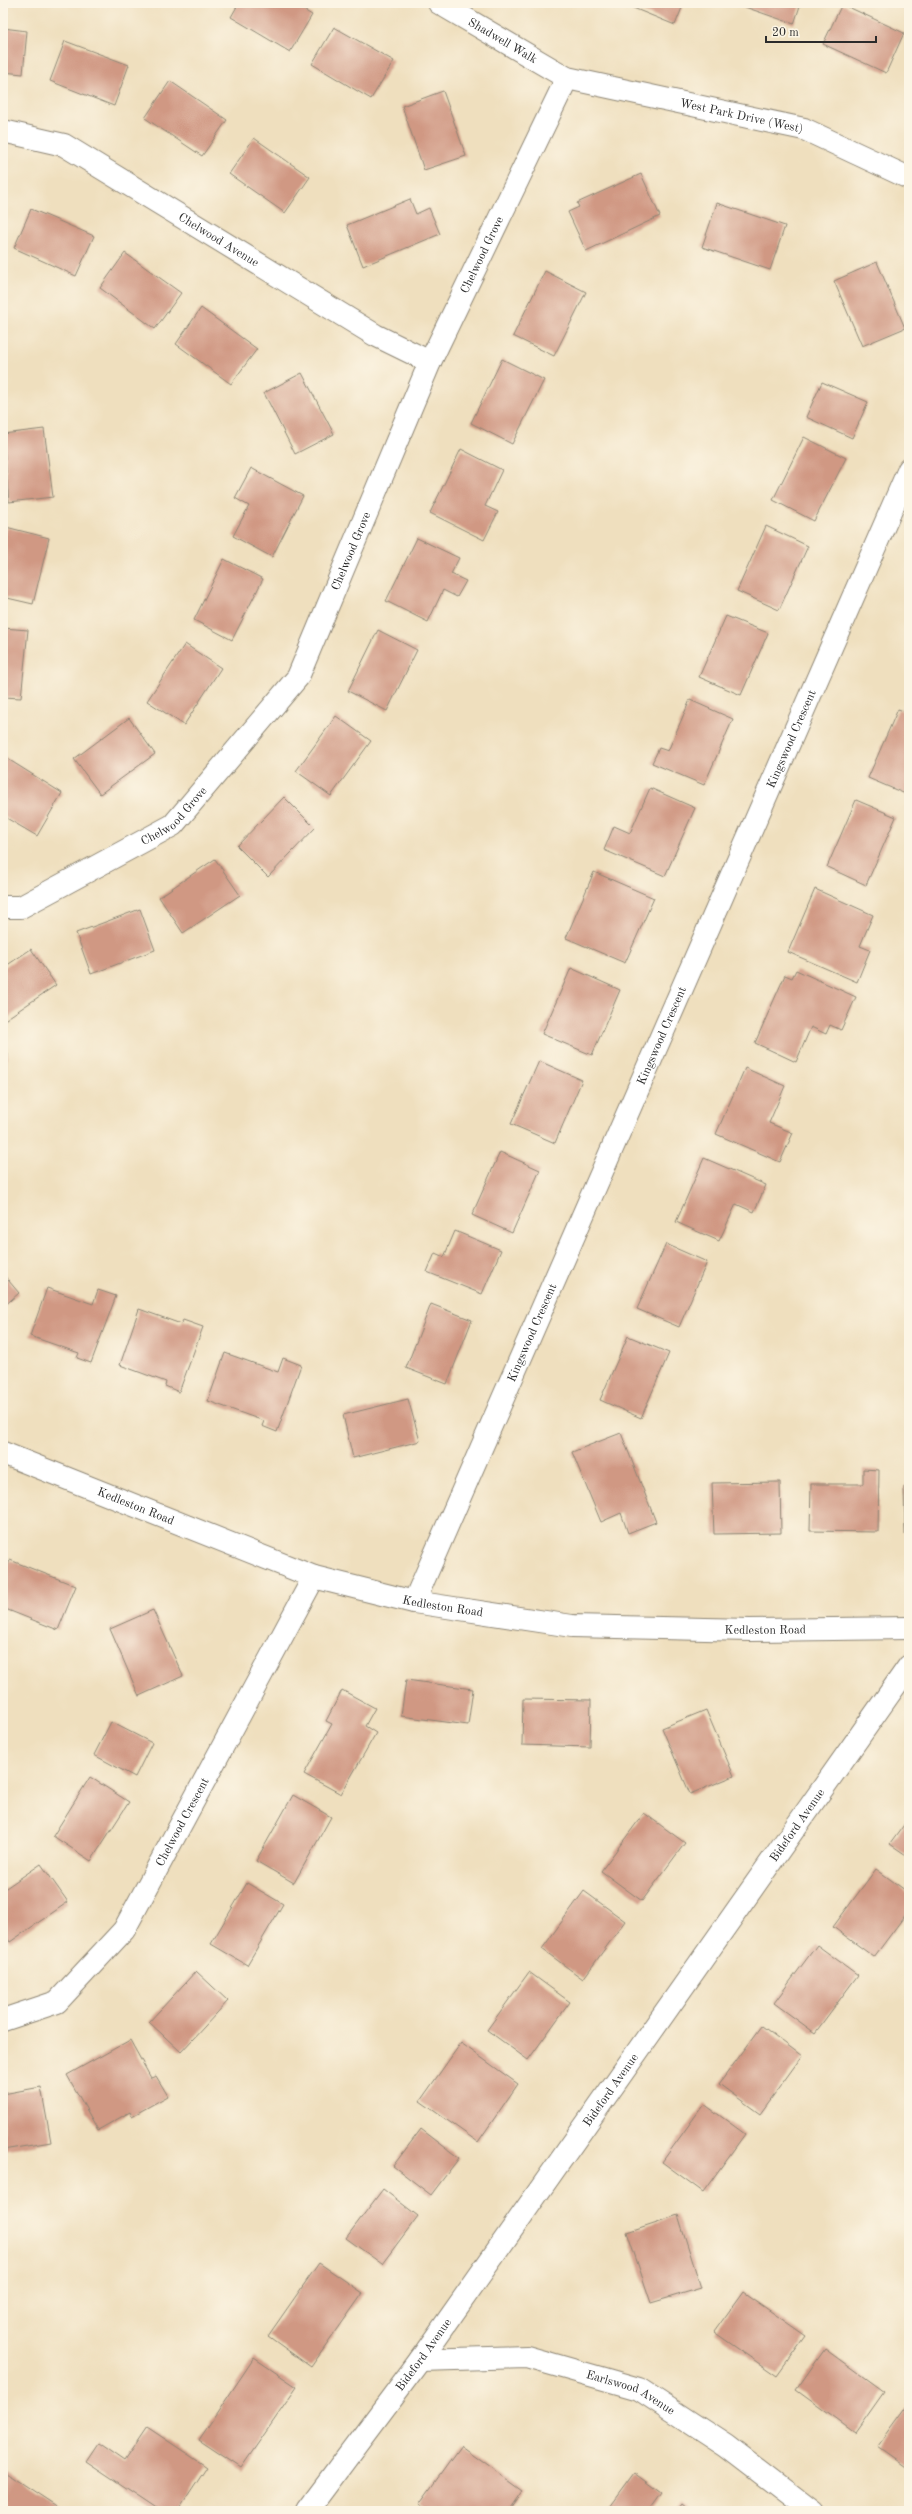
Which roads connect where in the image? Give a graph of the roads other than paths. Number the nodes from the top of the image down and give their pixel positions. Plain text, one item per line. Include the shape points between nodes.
1 (439, 3) edge
2 (567, 78) junction
3 (3, 131) edge
4 (909, 178) edge
5 (430, 362) junction
6 (909, 469) edge
7 (3, 907) edge
8 (3, 1453) edge
9 (314, 1577) junction
10 (414, 1602) junction
11 (909, 1628) edge
12 (909, 1666) edge
13 (3, 2020) edge
14 (420, 2360) junction
15 (307, 2511) edge
16 (812, 2511) edge

1 - 2 street, Shadwell Walk
2 - 4 street, West Park Drive (West) via 804,129
2 - 5 street, Chelwood Grove
3 - 5 street, Chelwood Avenue via 64,145 375,335
5 - 7 street, Chelwood Grove via 298,677 173,825 21,907
6 - 10 street, Kingswood Crescent
8 - 9 street, Kedleston Road
9 - 10 street, Kedleston Road
9 - 13 street, Chelwood Crescent via 124,1930 57,2002
10 - 11 street, Kedleston Road via 572,1626 750,1630
12 - 14 street, Bideford Avenue
14 - 15 street, Bideford Avenue
14 - 16 street, Earlswood Avenue via 527,2357 639,2388 726,2446

